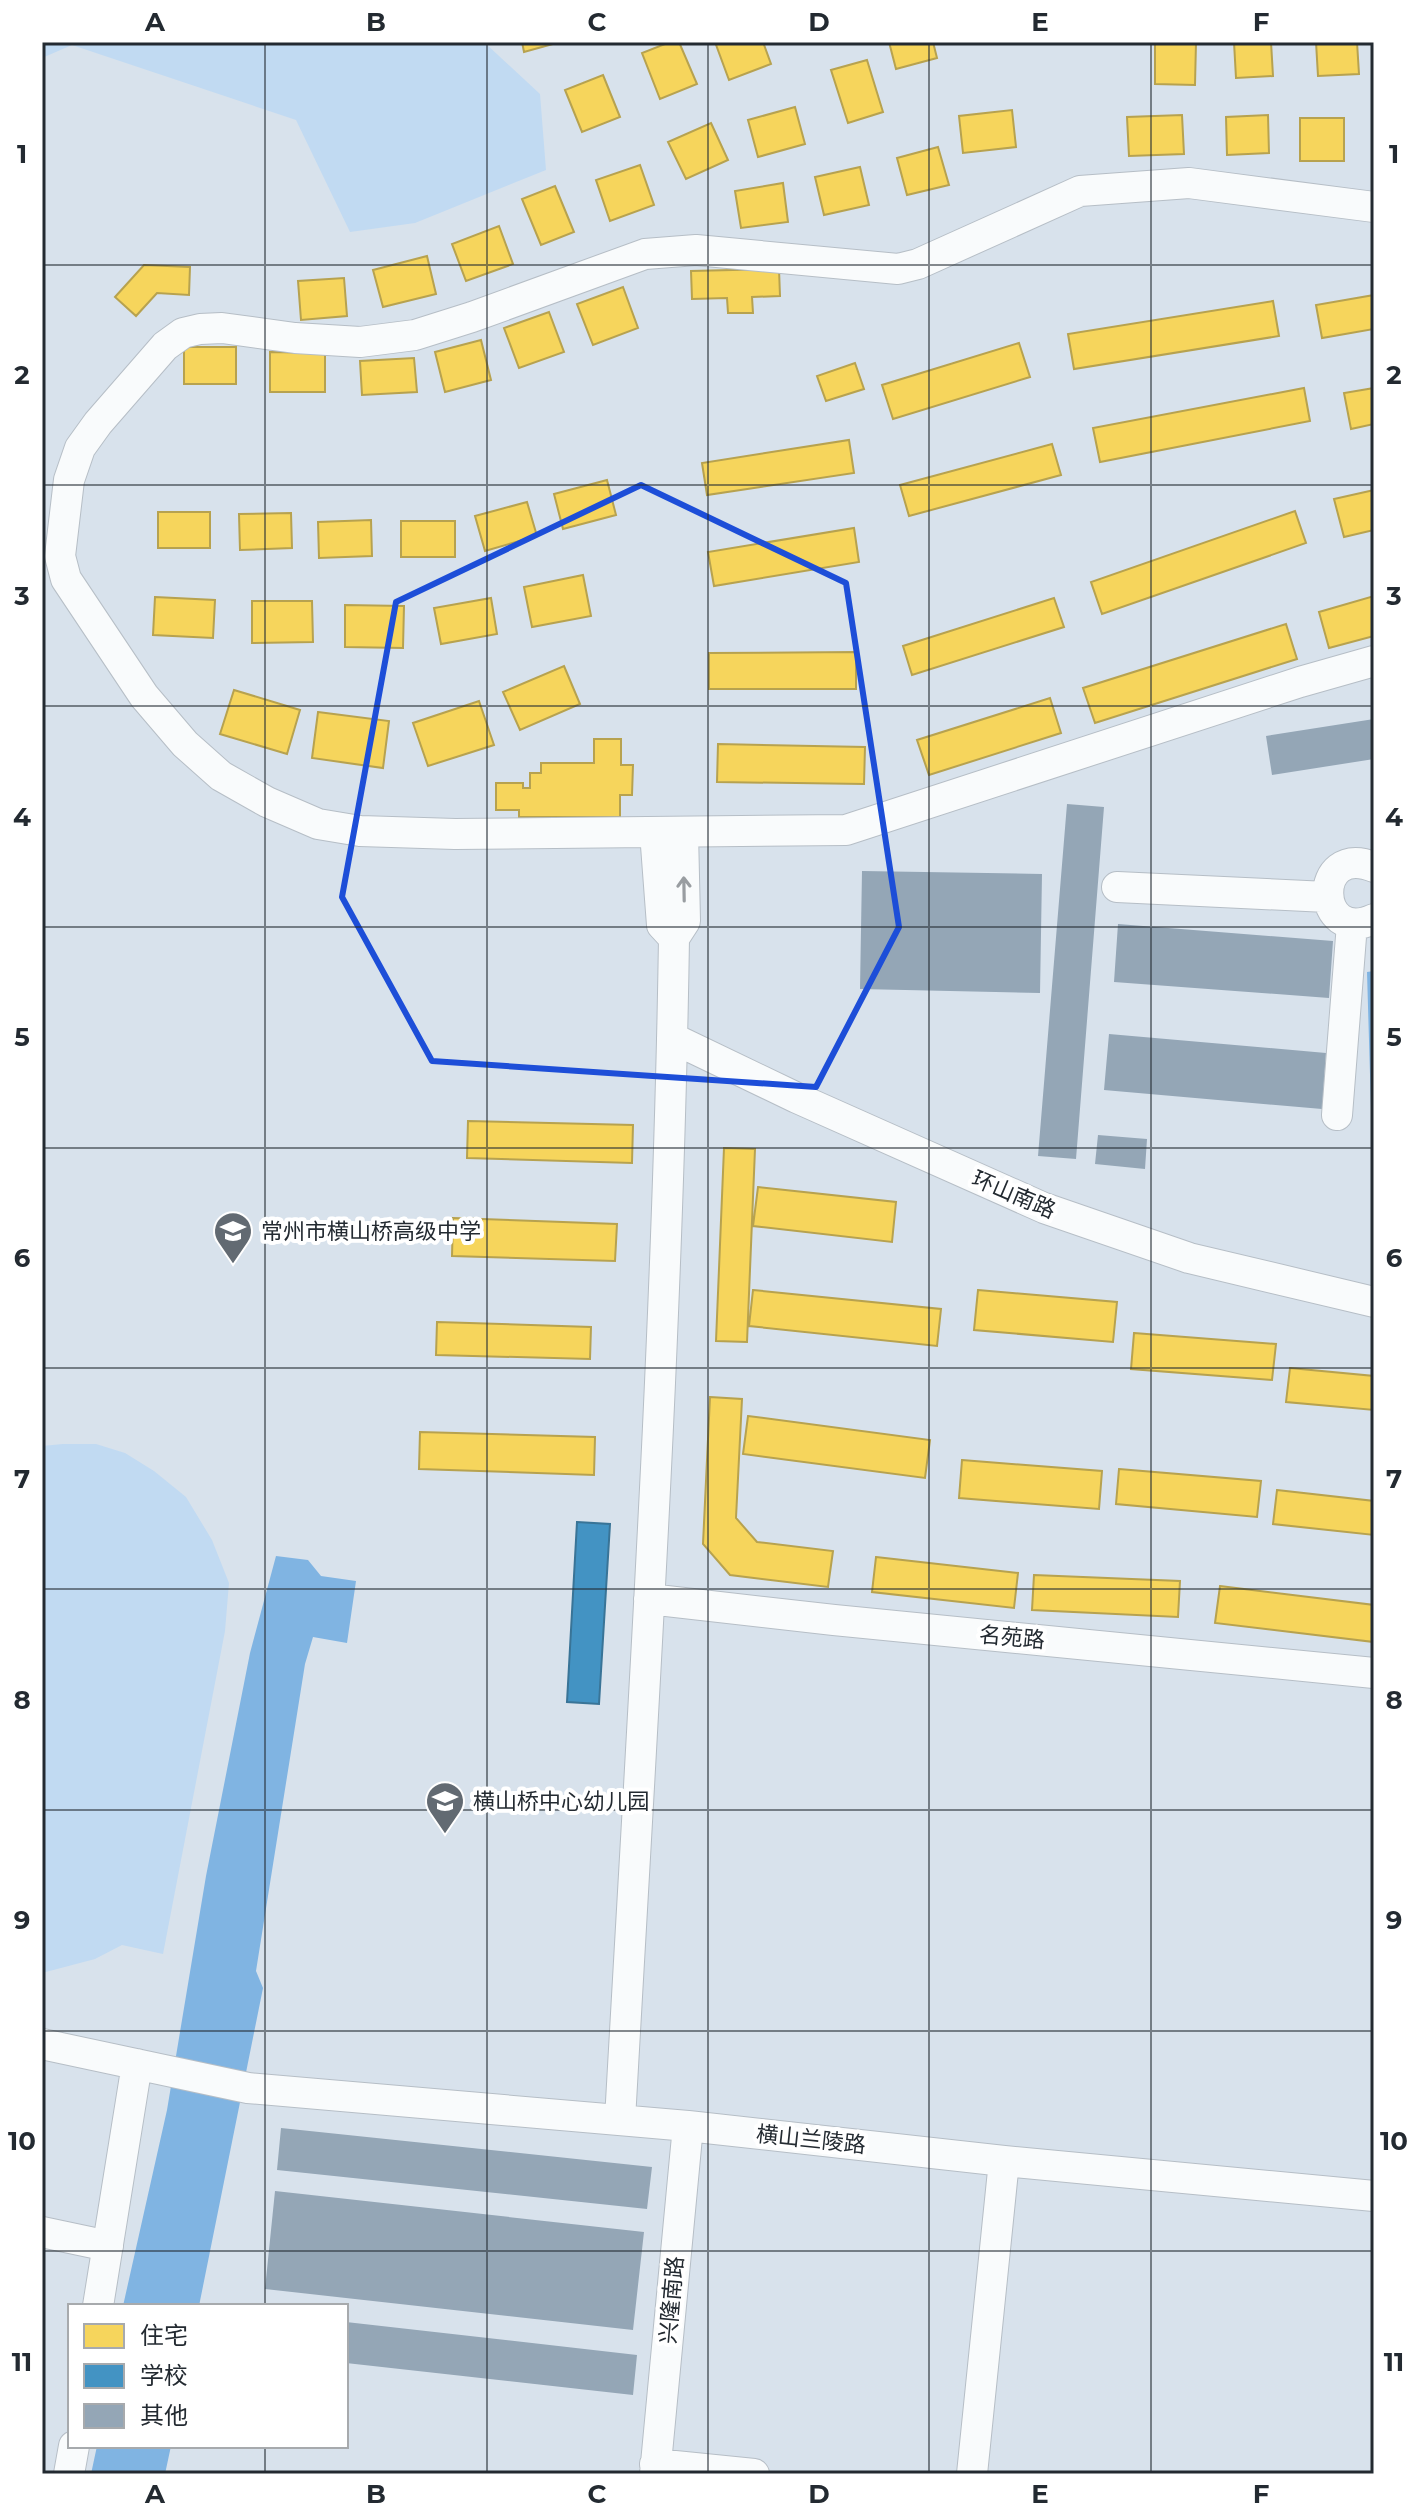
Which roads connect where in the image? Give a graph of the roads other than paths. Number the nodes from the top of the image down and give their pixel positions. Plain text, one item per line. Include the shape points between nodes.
1 (1374, 207) edge
2 (1374, 661) edge
3 (669, 832) junction
4 (1374, 867) edge
5 (1117, 887) dead end
6 (1327, 897) junction
7 (1363, 921) edge
8 (672, 1038) junction
9 (1337, 1115) dead end
10 (1374, 1302) edge
11 (649, 1599) junction
12 (1374, 1673) edge
13 (42, 2044) edge
14 (148, 2067) junction
15 (620, 2120) junction
16 (688, 2126) junction
17 (1004, 2161) junction
18 (1374, 2196) edge
19 (42, 2232) edge
20 (108, 2246) junction
21 (98, 2304) edge
22 (74, 2448) edge
23 (655, 2469) edge
24 (69, 2474) edge
25 (754, 2474) edge
26 (972, 2474) edge

1 - 3 street via 1189,183 1101,188 1080,191 898,269 665,251 415,335 360,342 200,329 165,346 80,448 62,526 60,556 66,579 144,696 221,776 318,824 360,831
2 - 3 street via 846,830
3 - 8 street via 662,925 674,938
4 - 6 street via 1340,867 1332,875
5 - 6 street
6 - 7 street via 1343,920
7 - 9 street
8 - 10 street, 环山南路 via 1044,1208 1189,1258
8 - 11 street
11 - 12 street, 名苑路
11 - 15 street
13 - 14 street
14 - 15 street, 横山兰陵路 via 248,2088
14 - 20 street
15 - 16 street, 横山兰陵路
16 - 17 street, 横山兰陵路
16 - 23 street, 兴隆南路
17 - 18 street, 横山兰陵路
17 - 26 street
19 - 20 street
20 - 21 street
22 - 24 street
23 - 25 street

